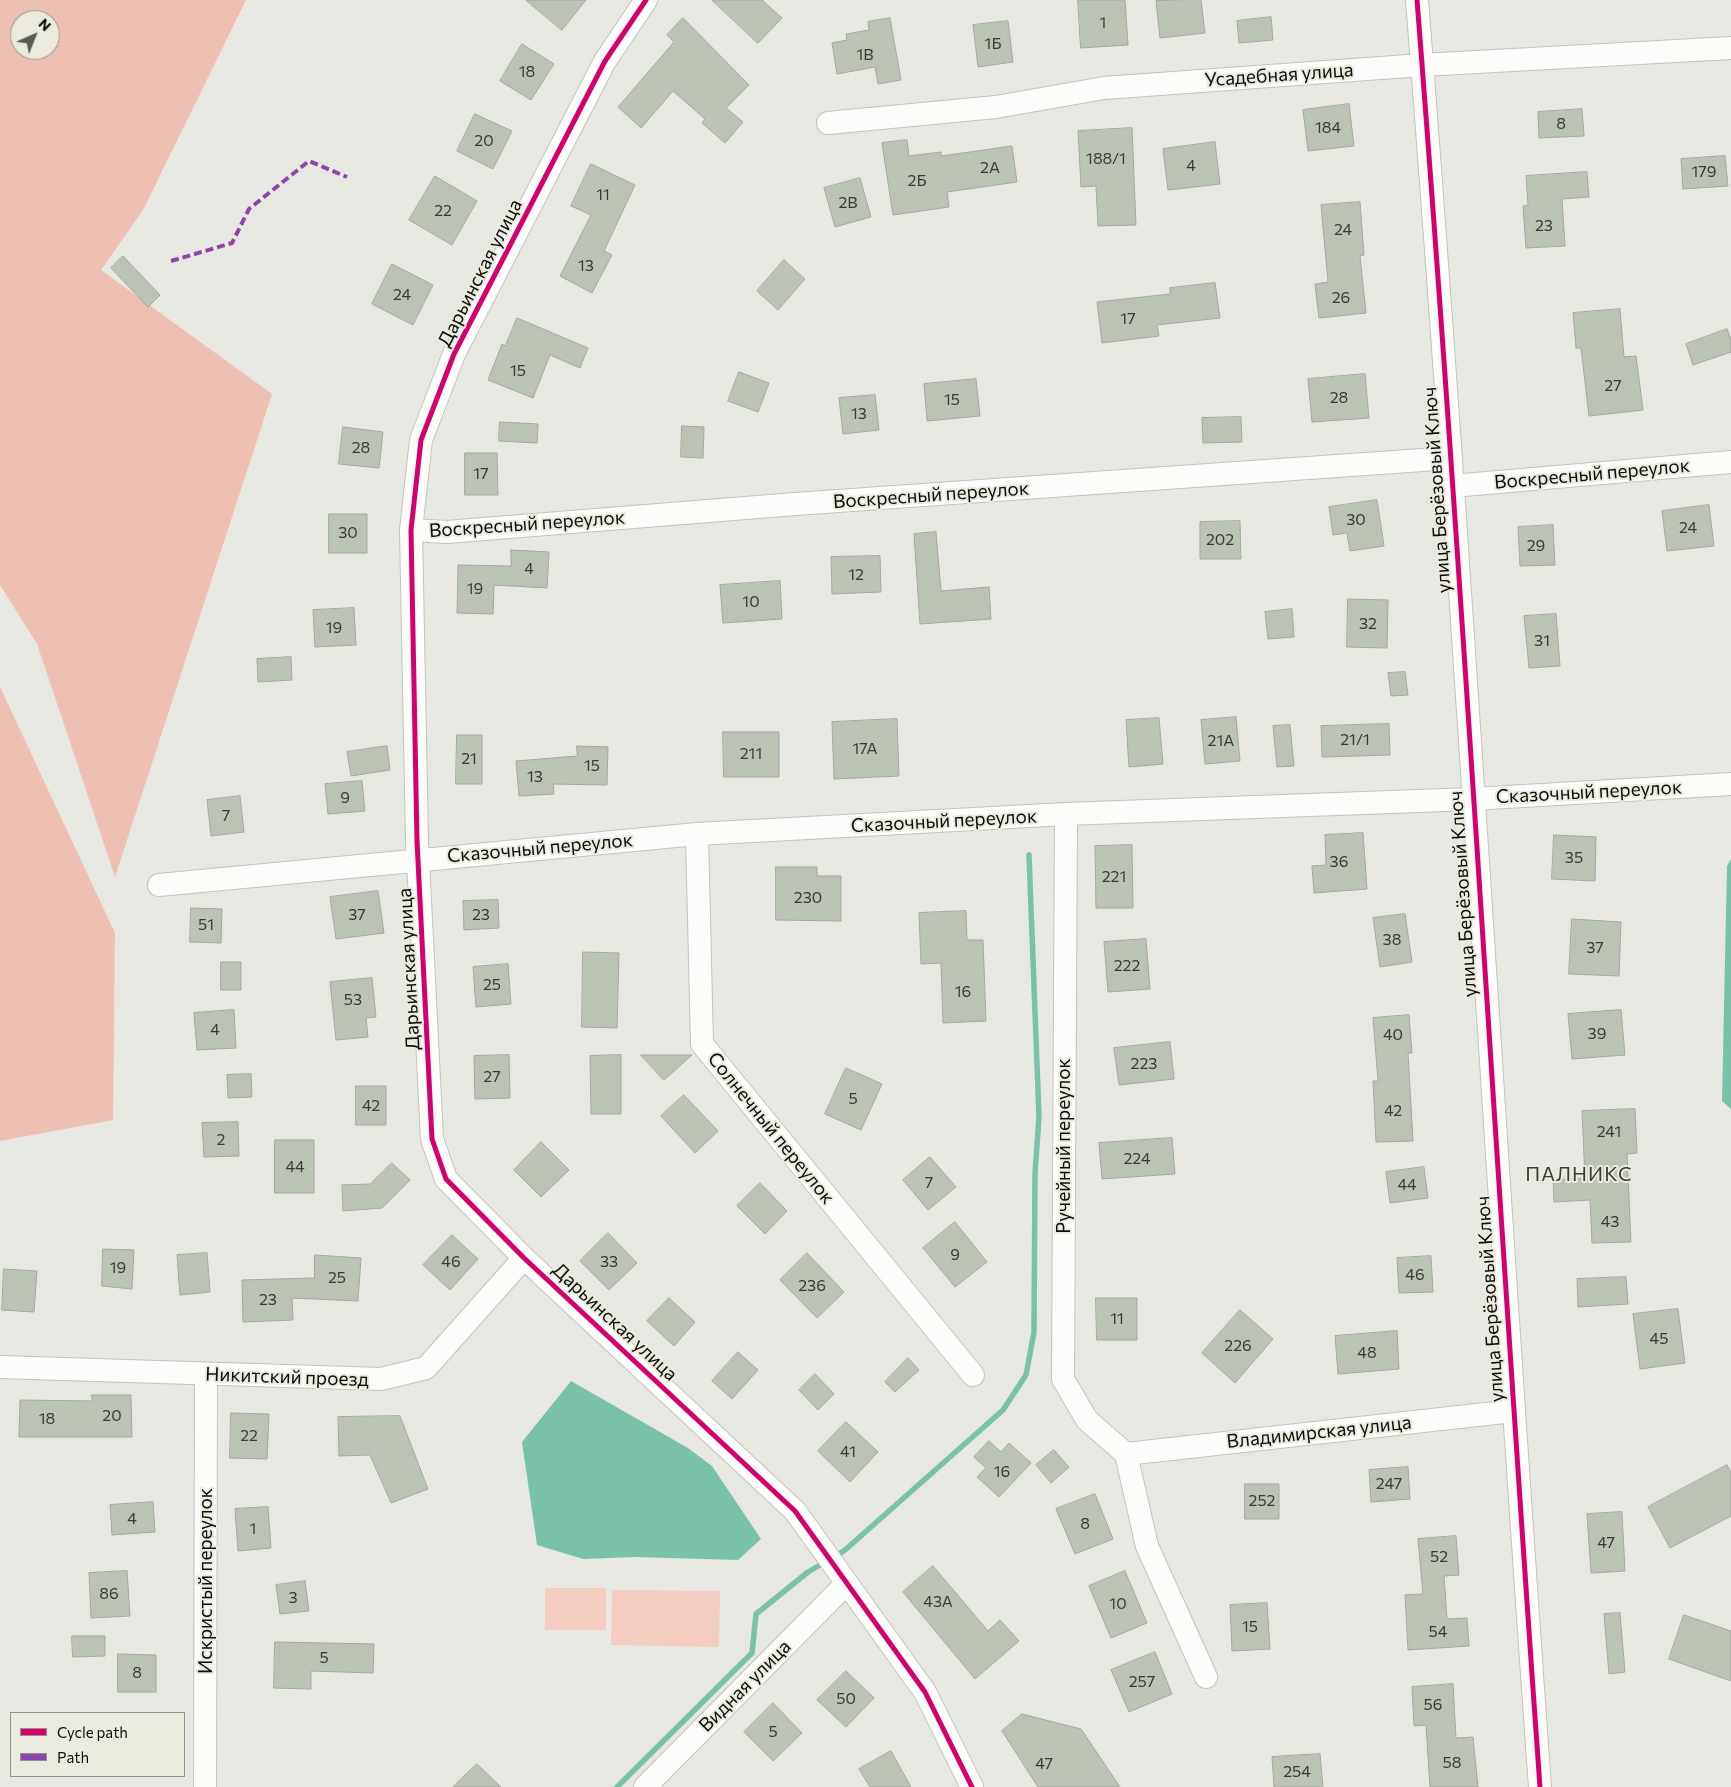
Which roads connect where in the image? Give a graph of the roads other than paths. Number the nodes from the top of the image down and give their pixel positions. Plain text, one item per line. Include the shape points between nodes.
1 (646, 0) edge
2 (1417, 0) edge
3 (1731, 48) edge
4 (1422, 65) junction
5 (828, 123) dead end
6 (1451, 458) junction
7 (1731, 462) edge
8 (1452, 486) junction
9 (411, 530) junction
10 (1731, 784) edge
11 (1472, 799) junction
12 (1066, 814) junction
13 (697, 834) junction
14 (418, 860) junction
15 (160, 884) dead end
16 (524, 1258) junction
17 (0, 1367) edge
18 (206, 1375) junction
19 (973, 1375) dead end
20 (1513, 1411) junction
21 (1126, 1454) junction
22 (846, 1584) junction
23 (1206, 1677) dead end
24 (205, 1787) edge
25 (645, 1787) edge
26 (972, 1787) edge
27 (1540, 1787) edge

1 - 9 street, Дарьинская улица via 605,62 454,354 421,440
2 - 4 street, улица Берёзовый Ключ
3 - 4 street, Усадебная улица
4 - 5 street, Усадебная улица via 1104,88 996,108
4 - 6 street, улица Берёзовый Ключ
6 - 8 street, улица Берёзовый Ключ
6 - 9 street, Воскресный переулок via 447,532
7 - 8 street, Воскресный переулок
8 - 11 street, улица Берёзовый Ключ
9 - 14 street, Дарьинская улица
10 - 11 street, Сказочный переулок
11 - 12 street, Сказочный переулок
11 - 20 street, улица Берёзовый Ключ
12 - 13 street, Сказочный переулок
12 - 21 street, Ручейный переулок via 1062,1379 1087,1420
13 - 14 street, Сказочный переулок
13 - 19 street, Солнечный переулок via 702,1044
14 - 15 street, Сказочный переулок
14 - 16 street, Дарьинская улица via 432,1139 446,1179
16 - 18 street, Никитский проезд via 426,1368 381,1379
16 - 22 street, Дарьинская улица via 795,1512
17 - 18 street, Никитский проезд
18 - 24 street, Искристый переулок
20 - 21 street, Владимирская улица
20 - 27 street, улица Берёзовый Ключ
21 - 23 street via 1147,1546
22 - 25 street, Видная улица
22 - 26 street, Дарьинская улица via 925,1692

